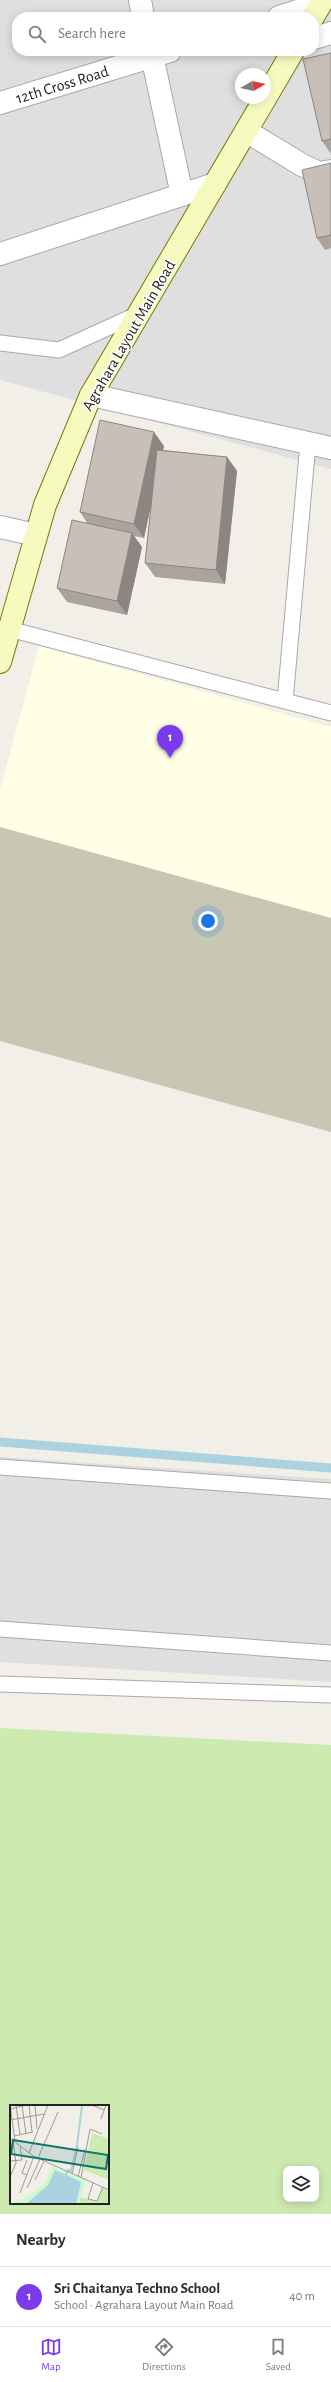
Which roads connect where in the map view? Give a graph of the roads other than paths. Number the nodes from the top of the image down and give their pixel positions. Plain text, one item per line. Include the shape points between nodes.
1 (140, 0) edge
2 (319, 7) edge
3 (142, 12) edge
4 (299, 12) edge
5 (331, 33) edge
6 (319, 37) edge
7 (149, 56) edge
8 (159, 56) edge
9 (290, 56) edge
10 (0, 103) edge
11 (246, 131) junction
12 (331, 171) edge
13 (215, 184) junction
14 (182, 195) junction
15 (0, 254) edge
16 (138, 314) junction
17 (0, 343) edge
18 (91, 395) junction
19 (308, 443) junction
20 (331, 448) edge
21 (0, 527) edge
22 (36, 535) junction
23 (9, 629) junction
24 (0, 662) edge
25 (285, 701) junction
26 (331, 713) edge
27 (0, 1468) edge
28 (331, 1492) edge
29 (0, 1629) edge
30 (331, 1653) edge
31 (0, 1684) edge
32 (331, 1695) edge

1 - 3 street
2 - 4 street
5 - 6 street
7 - 10 street, 12th Cross Road
8 - 14 street
9 - 11 street, Agrahara Layout Main Road
11 - 12 street via 302,165 319,172
11 - 13 street, Agrahara Layout Main Road
13 - 14 street
13 - 16 street, Agrahara Layout Main Road
14 - 15 street
16 - 17 lane via 59,350
16 - 18 street, Agrahara Layout Main Road
18 - 19 street
18 - 22 street, Agrahara Layout Main Road via 44,505
19 - 20 street
19 - 25 lane
21 - 22 street
22 - 23 street, Agrahara Layout Main Road
23 - 24 street, Agrahara Layout Main Road
23 - 25 lane
25 - 26 lane
27 - 28 lane
29 - 30 lane
31 - 32 lane

